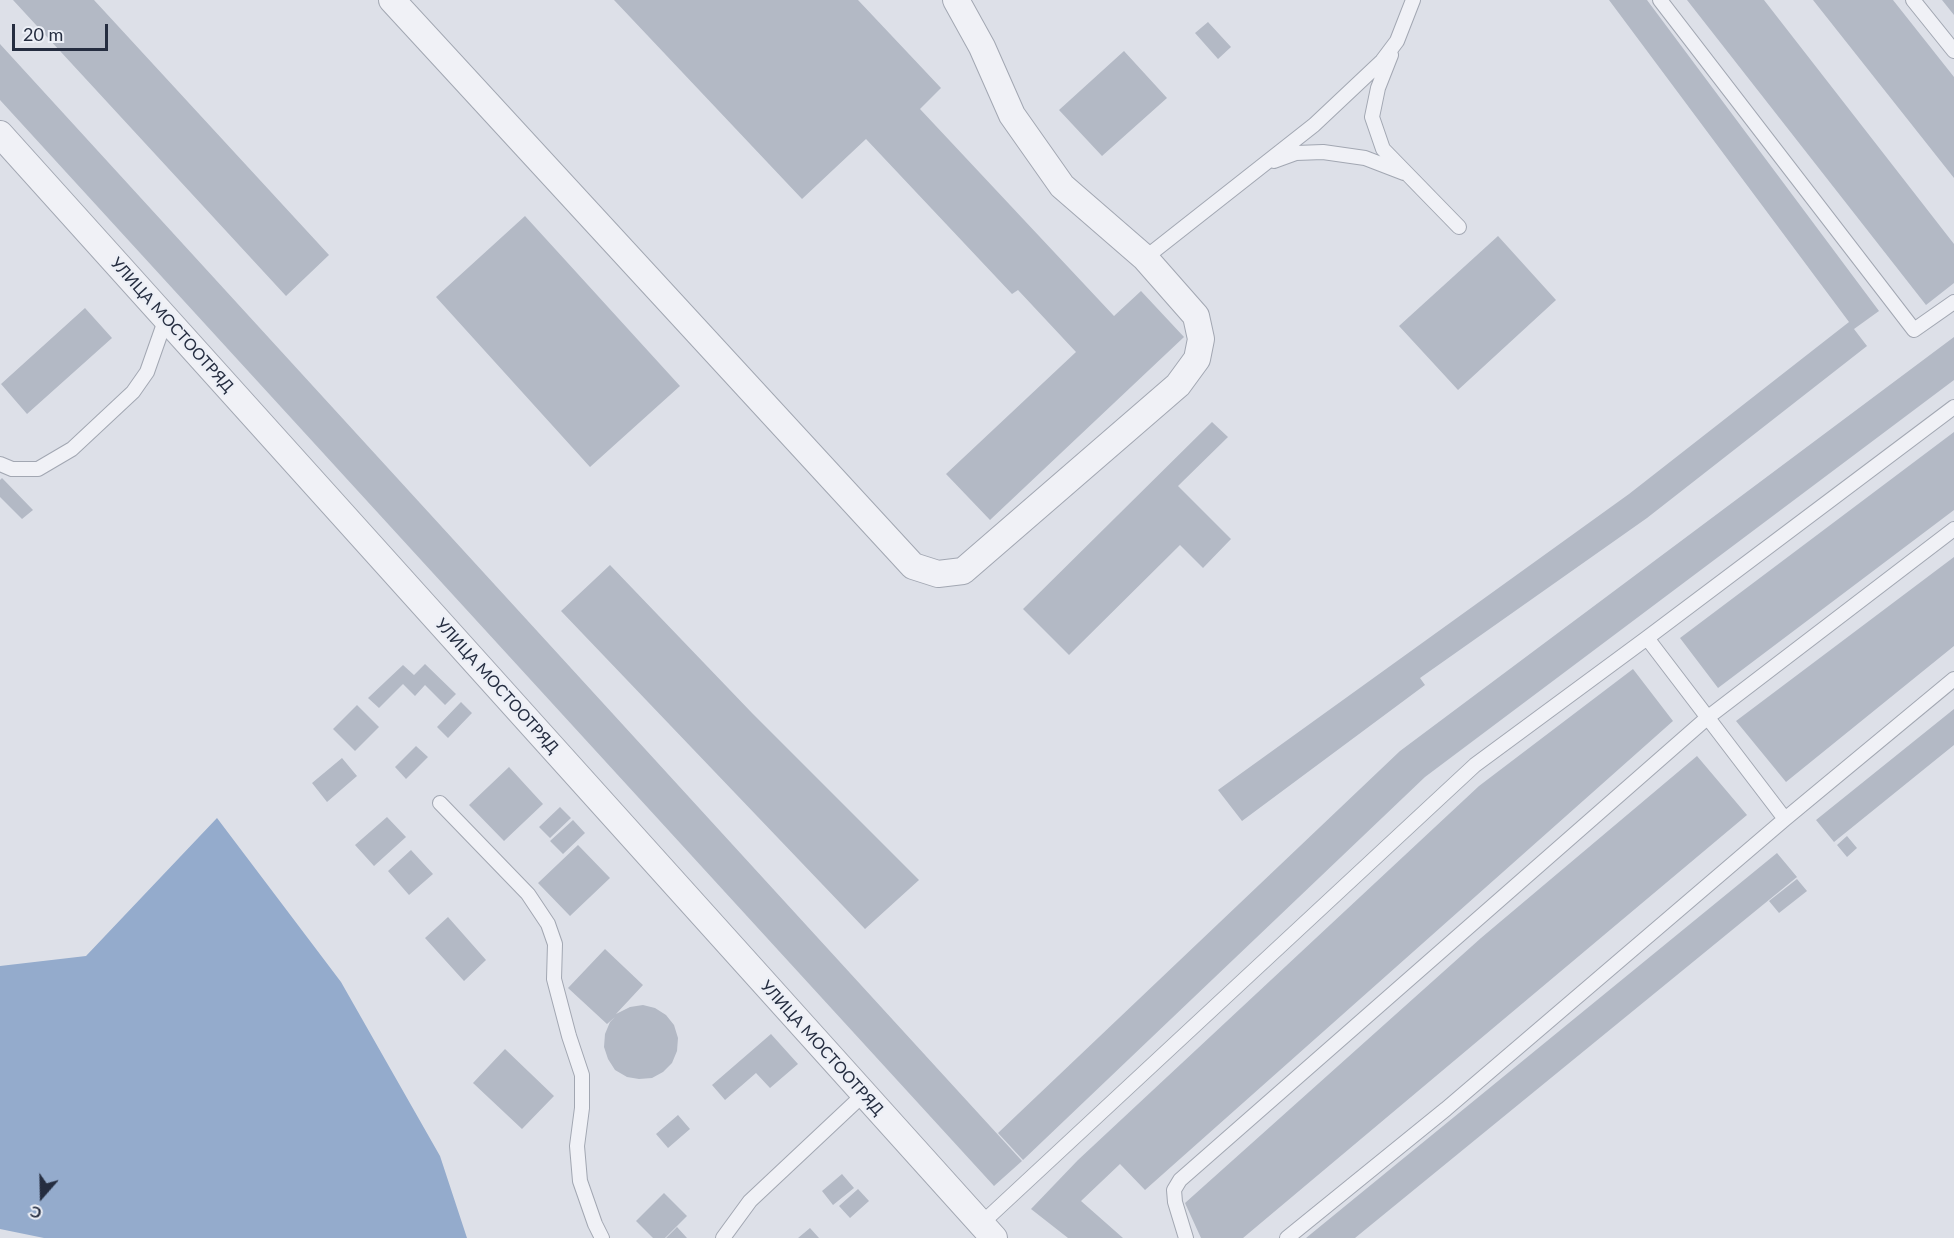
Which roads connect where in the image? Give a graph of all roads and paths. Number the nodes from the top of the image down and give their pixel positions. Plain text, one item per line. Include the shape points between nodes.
1 (392, 0) edge
2 (956, 0) edge
3 (1413, 0) edge
4 (1660, 0) edge
5 (1913, 0) edge
6 (1397, 41) junction
7 (1954, 51) edge
8 (0, 134) edge
9 (1263, 166) junction
10 (1408, 175) junction
11 (1459, 227) dead end
12 (1145, 258) junction
13 (1954, 302) edge
14 (166, 318) junction
15 (1954, 407) edge
16 (0, 464) edge
17 (1954, 529) edge
18 (1647, 638) junction
19 (1954, 679) edge
20 (1707, 718) junction
21 (440, 803) dead end
22 (1785, 819) junction
23 (864, 1094) junction
24 (988, 1231) edge
25 (602, 1238) edge
26 (723, 1238) edge
27 (1186, 1238) edge
28 (1287, 1238) edge

1 - 12 street via 913,566 938,574 963,571 1178,385 1197,359 1201,339 1196,316
2 - 12 street via 982,46 1012,115 1062,186
3 - 6 lane
4 - 13 lane via 1914,330
5 - 7 lane
6 - 9 lane via 1382,61 1314,126
6 - 10 lane via 1378,88 1372,117 1383,149
8 - 14 street, УЛИЦА МОСТООТРЯД
9 - 10 lane via 1296,153 1323,152 1365,158
9 - 12 lane
10 - 11 lane
14 - 16 lane via 147,372 133,392 72,449 38,469 12,469
14 - 23 street, УЛИЦА МОСТООТРЯД
15 - 18 lane
17 - 20 lane
18 - 20 lane
18 - 24 lane via 1475,765
19 - 22 lane
20 - 22 lane
20 - 27 lane via 1180,1180 1174,1190 1175,1202
21 - 25 lane via 528,894 548,924 555,944 554,979 582,1075 577,1146 580,1181
22 - 28 lane via 1446,1109
23 - 24 street, УЛИЦА МОСТООТРЯД
23 - 26 lane via 750,1201

